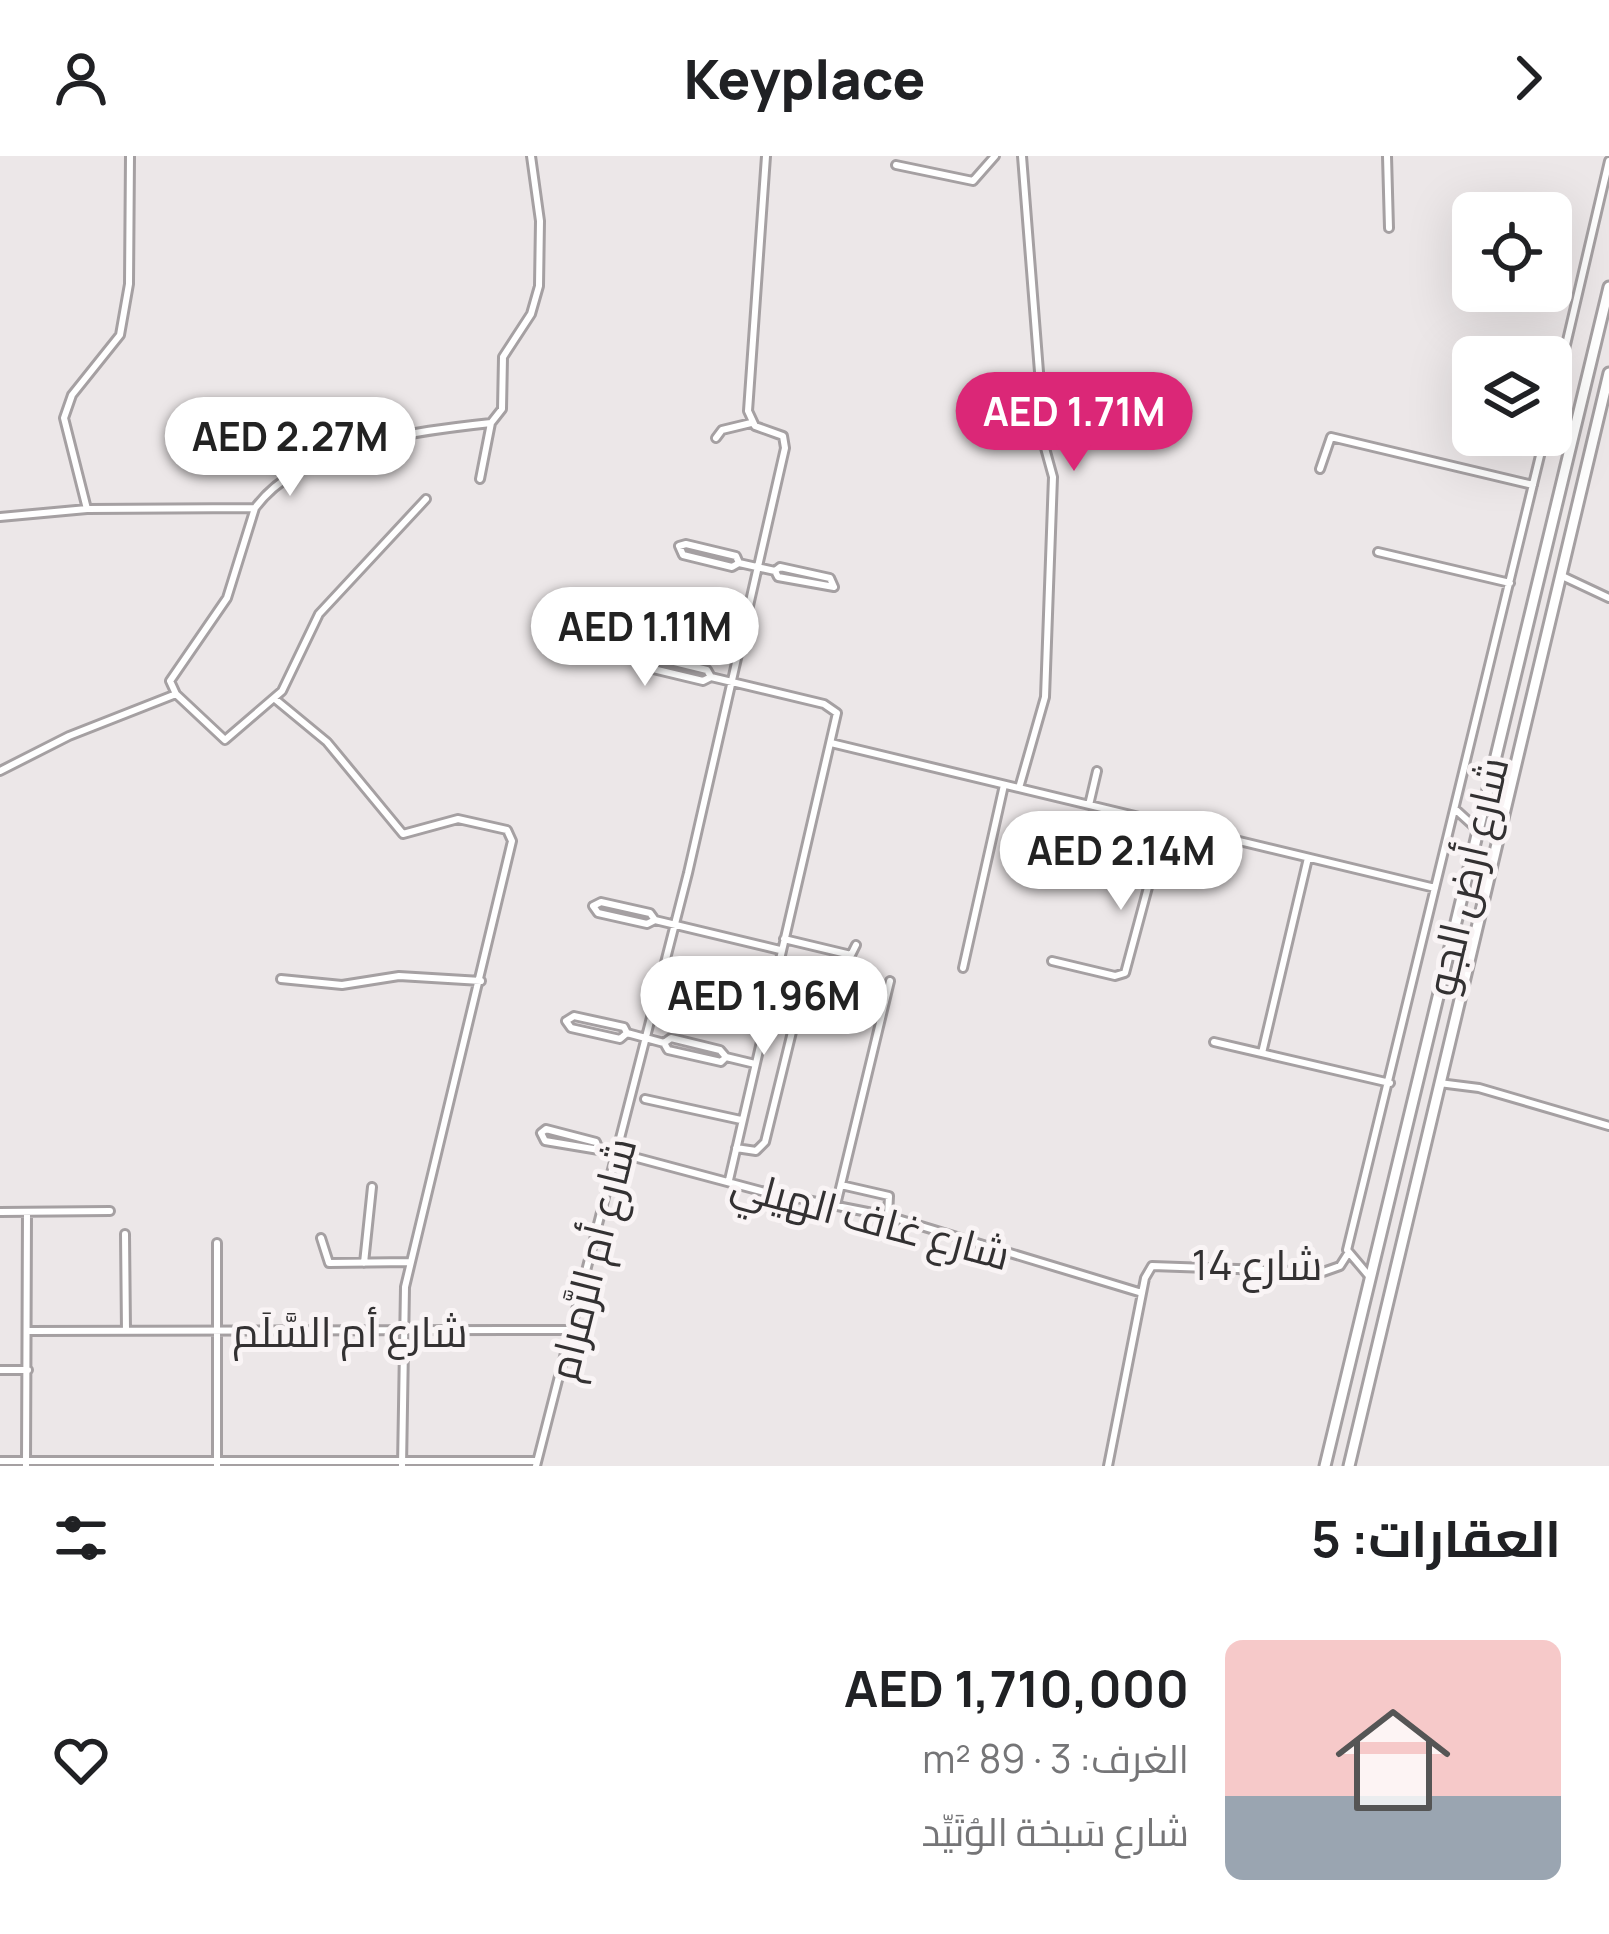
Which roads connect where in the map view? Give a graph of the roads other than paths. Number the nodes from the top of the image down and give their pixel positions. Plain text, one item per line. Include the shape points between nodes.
1 (130, 156) edge
2 (531, 156) edge
3 (766, 156) edge
4 (995, 156) edge
5 (1022, 156) edge
6 (1387, 156) edge
7 (1609, 161) edge
8 (896, 165) dead end
9 (1389, 228) dead end
10 (1609, 287) edge
11 (1568, 336) edge
12 (1609, 373) edge
13 (751, 422) junction
14 (491, 423) junction
15 (716, 438) dead end
16 (1540, 456) edge
17 (1320, 469) dead end
18 (480, 479) dead end
19 (1533, 485) junction
20 (426, 499) dead end
21 (255, 508) junction
22 (87, 509) junction
23 (0, 517) edge
24 (1378, 552) dead end
25 (739, 563) junction
26 (757, 567) junction
27 (775, 571) junction
28 (1560, 575) junction
29 (1510, 583) junction
30 (1609, 598) edge
31 (711, 677) junction
32 (729, 682) junction
33 (176, 694) junction
34 (275, 699) junction
35 (1502, 720) junction
36 (1526, 725) junction
37 (831, 743) junction
38 (0, 771) edge
39 (1097, 771) dead end
40 (1004, 785) junction
41 (1019, 788) junction
42 (1483, 804) junction
43 (1089, 806) junction
44 (1459, 810) junction
45 (1165, 824) junction
46 (1478, 830) junction
47 (1308, 857) junction
48 (1436, 888) junction
49 (655, 920) junction
50 (673, 924) junction
51 (817, 934) dead end
52 (784, 939) junction
53 (1453, 944) junction
54 (856, 945) dead end
55 (815, 946) junction
56 (782, 950) junction
57 (1470, 957) junction
58 (1052, 961) dead end
59 (778, 966) junction
60 (963, 968) dead end
61 (281, 979) dead end
62 (481, 981) junction
63 (890, 981) dead end
64 (627, 1033) junction
65 (646, 1038) junction
66 (1214, 1042) dead end
67 (1262, 1053) junction
68 (755, 1064) junction
69 (1439, 1083) junction
70 (1390, 1084) junction
71 (645, 1099) dead end
72 (742, 1120) junction
73 (1609, 1126) edge
74 (600, 1148) junction
75 (736, 1148) junction
76 (618, 1153) junction
77 (729, 1180) junction
78 (841, 1185) junction
79 (371, 1186) dead end
80 (836, 1205) junction
81 (27, 1211) junction
82 (110, 1211) dead end
83 (0, 1212) edge
84 (888, 1216) junction
85 (125, 1234) dead end
86 (321, 1238) dead end
87 (217, 1243) dead end
88 (1375, 1251) junction
89 (1347, 1255) junction
90 (1356, 1259) junction
91 (411, 1262) junction
92 (364, 1263) junction
93 (1369, 1276) junction
94 (1142, 1293) junction
95 (28, 1330) junction
96 (217, 1330) junction
97 (402, 1330) junction
98 (574, 1330) junction
99 (126, 1331) junction
100 (0, 1370) edge
101 (28, 1370) junction
102 (0, 1461) edge
103 (26, 1463) edge
104 (218, 1463) edge
105 (402, 1463) edge
106 (537, 1464) edge
107 (1108, 1466) edge
108 (1325, 1466) edge
109 (1349, 1466) edge

1 - 22 street via 130,275 118,341 72,395 64,418
2 - 14 street via 538,286 531,314 512,338 500,376 502,409
3 - 13 street
4 - 8 street via 977,180
5 - 41 street via 1053,477 1045,697
6 - 9 street
7 - 11 street
10 - 35 main road, شارع أرض الجو
12 - 28 main road, شارع أرض الجو
13 - 15 street
13 - 26 street, شارع أم الرَّمرام via 785,440
14 - 18 street
14 - 21 street via 327,454 281,479
16 - 19 street
17 - 19 street via 1331,437
19 - 29 street
20 - 34 street via 319,614
21 - 22 street
21 - 33 street via 227,598 172,672
22 - 23 street
24 - 29 street
25 - 25 street via 736,556 679,546 683,555
25 - 26 street
26 - 27 street
26 - 32 street, شارع أم الرَّمرام
27 - 27 street via 778,578 834,587 830,578
28 - 30 street
28 - 36 main road, شارع أرض الجو
29 - 44 street
31 - 31 street via 658,658 650,663 656,670
31 - 32 street
32 - 37 street via 830,706 837,713
32 - 50 street, شارع أم الرَّمرام
33 - 34 street via 225,740
33 - 38 street
34 - 62 street via 327,742 403,834 458,819 511,835
35 - 36 main road via 1516,713
35 - 42 main road, شارع أرض الجو
36 - 57 main road, شارع أرض الجو
37 - 40 street
37 - 52 street
39 - 43 street
40 - 41 street
40 - 60 street
41 - 43 street
42 - 44 street
42 - 46 main road, شارع أرض الجو
43 - 45 street
44 - 46 street
44 - 48 street
45 - 47 street
45 - 58 street via 1125,973
46 - 53 main road, شارع أرض الجو
47 - 48 street
47 - 67 street
48 - 70 street
49 - 49 street via 650,913 593,906 598,913
49 - 50 street
50 - 56 street
50 - 65 street, شارع أم الرَّمرام
51 - 55 street
52 - 55 street
52 - 56 street
53 - 57 main road via 1459,957
53 - 88 main road, شارع أرض الجو
54 - 55 street via 851,955
56 - 59 street
57 - 69 main road, شارع أرض الجو
59 - 68 street
59 - 75 street via 800,974 802,987 763,1146
61 - 62 street
62 - 91 street
63 - 78 street
64 - 64 street via 574,1016 566,1021 604,1035
64 - 65 street
65 - 68 street
65 - 76 street, شارع أم الرَّمرام
66 - 67 street
67 - 70 street
68 - 72 street
69 - 73 street
69 - 109 main road, شارع أرض الجو
70 - 89 street
71 - 72 street
72 - 75 street
74 - 74 street, شارع غاف الهيلي via 549,1130 541,1133 544,1141
74 - 76 street, شارع غاف الهيلي
75 - 77 street
76 - 77 street, شارع غاف الهيلي
76 - 98 street, شارع أم الرَّمرام
77 - 80 street, شارع غاف الهيلي
78 - 80 street
78 - 84 street via 889,1196
79 - 92 street
80 - 84 street, شارع غاف الهيلي
81 - 82 street
81 - 83 street
81 - 95 street
84 - 94 street, شارع غاف الهيلي
85 - 99 street
86 - 92 street via 327,1262
87 - 96 street
88 - 90 street
88 - 93 main road, شارع أرض الجو
89 - 90 street
89 - 94 street, شارع 14 via 1323,1272 1161,1263 1148,1271
90 - 93 street
91 - 92 street
91 - 97 street
93 - 108 main road, شارع أرض الجو
94 - 107 street, شارع 14
95 - 99 street, شارع أم السَّلَم
95 - 101 street
96 - 97 street, شارع أم السَّلَم
96 - 99 street, شارع أم السَّلَم
96 - 104 street
97 - 98 street, شارع أم السَّلَم
97 - 105 street
98 - 106 street, شارع أم الرَّمرام
100 - 101 street
101 - 103 street
102 - 103 street
103 - 104 street
104 - 105 street
105 - 106 street

